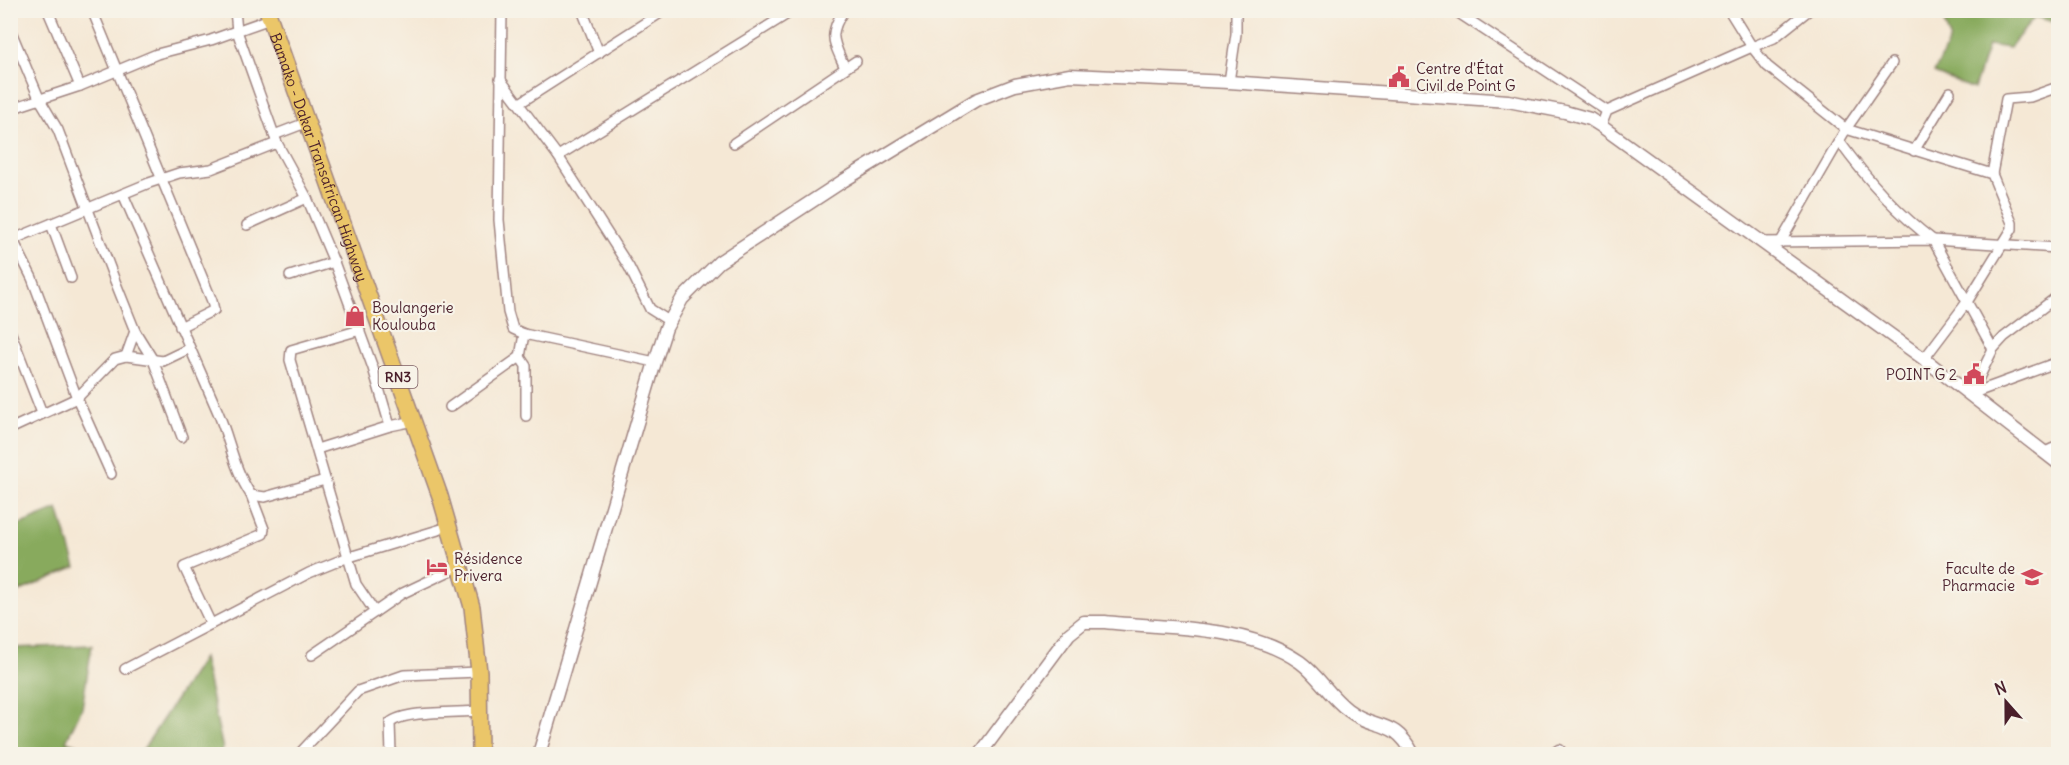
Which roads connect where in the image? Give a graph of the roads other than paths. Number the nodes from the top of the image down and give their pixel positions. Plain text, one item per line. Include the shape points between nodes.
1 (92, 10) edge
2 (235, 10) edge
3 (502, 10) edge
4 (582, 10) edge
5 (665, 10) edge
6 (794, 10) edge
7 (844, 10) edge
8 (1236, 10) edge
9 (1454, 10) edge
10 (1729, 10) edge
11 (1809, 10) edge
12 (48, 11) edge
13 (269, 14) edge
14 (10, 29) edge
15 (237, 31) junction
16 (1752, 46) junction
17 (599, 52) junction
18 (856, 61) dead end
19 (1892, 63) dead end
20 (845, 68) junction
21 (117, 69) junction
22 (500, 79) junction
23 (1229, 82) junction
24 (80, 86) junction
25 (2058, 87) edge
26 (1950, 92) dead end
27 (39, 98) junction
28 (520, 103) junction
29 (10, 109) edge
30 (1607, 111) junction
31 (308, 122) junction
32 (1600, 126) junction
33 (1846, 129) junction
34 (275, 139) junction
35 (1839, 141) junction
36 (734, 143) dead end
37 (1914, 151) junction
38 (558, 156) junction
39 (1992, 174) junction
40 (160, 180) junction
41 (123, 194) junction
42 (307, 198) junction
43 (88, 208) junction
44 (51, 224) junction
45 (247, 225) dead end
46 (12, 237) edge
47 (1933, 240) junction
48 (1760, 242) junction
49 (1780, 243) junction
50 (2000, 246) junction
51 (2058, 248) edge
52 (334, 262) junction
53 (290, 276) dead end
54 (71, 278) dead end
55 (2058, 296) edge
56 (1967, 302) junction
57 (669, 321) junction
58 (180, 327) junction
59 (360, 330) junction
60 (10, 331) edge
61 (135, 331) junction
62 (524, 334) junction
63 (1993, 349) junction
64 (188, 350) junction
65 (14, 351) edge
66 (126, 356) junction
67 (520, 357) junction
68 (1924, 359) junction
69 (153, 360) junction
70 (654, 362) junction
71 (2058, 362) edge
72 (1971, 394) junction
73 (77, 398) junction
74 (450, 407) dead end
75 (42, 413) junction
76 (526, 416) dead end
77 (414, 421) junction
78 (390, 426) junction
79 (10, 429) edge
80 (182, 437) dead end
81 (2058, 446) edge
82 (317, 449) junction
83 (2045, 452) junction
84 (2058, 463) edge
85 (111, 474) dead end
86 (325, 480) junction
87 (251, 495) junction
88 (448, 527) junction
89 (346, 558) junction
90 (460, 566) junction
91 (375, 612) junction
92 (211, 624) junction
93 (312, 655) dead end
94 (125, 669) dead end
95 (479, 672) junction
96 (478, 711) junction
97 (299, 754) edge
98 (391, 754) edge
99 (480, 754) edge
100 (538, 754) edge
101 (980, 754) edge
102 (1413, 754) edge

1 - 21 street
2 - 15 street
3 - 22 street
4 - 17 street
5 - 17 street
6 - 38 street
7 - 20 street via 832,35
8 - 23 street
9 - 30 street
10 - 16 street
11 - 16 street via 1774,38
12 - 24 street
13 - 15 street
13 - 31 highway, Bamako - Dakar Transafrican Highway / RN3
14 - 27 street
15 - 21 street
15 - 34 street
16 - 30 street
16 - 33 street via 1767,66
17 - 28 street
18 - 20 street
19 - 33 street
20 - 36 street
21 - 24 street
21 - 40 street
22 - 28 street
22 - 62 street via 499,220 508,312 513,328
23 - 32 street via 1508,101 1565,112
23 - 57 street via 1070,75 1015,85 976,100 719,262 682,299
24 - 27 street
25 - 39 street via 2030,97 2006,99
26 - 37 street
27 - 29 street
27 - 43 street via 58,130
28 - 38 street
30 - 32 street
31 - 34 street
31 - 77 highway, Bamako - Dakar Transafrican Highway / RN3
32 - 48 street
33 - 35 street
33 - 37 street
34 - 40 street via 211,169
34 - 42 street
35 - 47 street via 1858,168
35 - 49 street
37 - 39 street
38 - 57 street via 629,267 650,309
39 - 50 street via 2012,223
40 - 41 street
40 - 58 street via 214,310
41 - 43 street
41 - 58 street
42 - 45 street
42 - 52 street
43 - 44 street
43 - 61 street
44 - 46 street
44 - 54 street
46 - 73 street
47 - 49 street
47 - 50 street
47 - 56 street
48 - 49 street
48 - 68 street
50 - 51 street
50 - 56 street
52 - 53 street
52 - 59 street
55 - 63 street
56 - 63 street
56 - 68 street
57 - 70 street
58 - 64 street
59 - 78 street
59 - 82 street via 291,350 290,360
60 - 65 street
61 - 66 street
61 - 69 street
62 - 67 street
62 - 70 street
63 - 72 street
64 - 69 street via 163,361
64 - 87 street via 218,413 234,466
65 - 75 street
66 - 69 street
66 - 73 street via 116,359
67 - 74 street
67 - 76 street via 526,366
68 - 72 street
69 - 80 street
70 - 100 street
71 - 72 street
72 - 83 street
73 - 75 street
73 - 85 street
75 - 79 street
77 - 78 street
77 - 88 highway, Bamako - Dakar Transafrican Highway / RN3
78 - 82 street
81 - 83 street
82 - 86 street
83 - 84 street
86 - 87 street via 265,497
86 - 89 street
87 - 92 street via 263,534 184,567
88 - 89 street
88 - 90 highway, Bamako - Dakar Transafrican Highway / RN3
89 - 91 street via 356,584
89 - 92 street
90 - 91 street via 401,594
90 - 95 highway, Bamako - Dakar Transafrican Highway / RN3 via 472,607
91 - 93 street
92 - 94 street
95 - 96 highway, Bamako - Dakar Transafrican Highway / RN3
95 - 97 street via 404,675 358,691
96 - 98 street via 393,720
96 - 99 highway, Bamako - Dakar Transafrican Highway / RN3
101 - 102 street via 1069,634 1084,622 1105,622 1244,638 1270,647 1300,662 1349,711 1404,736

